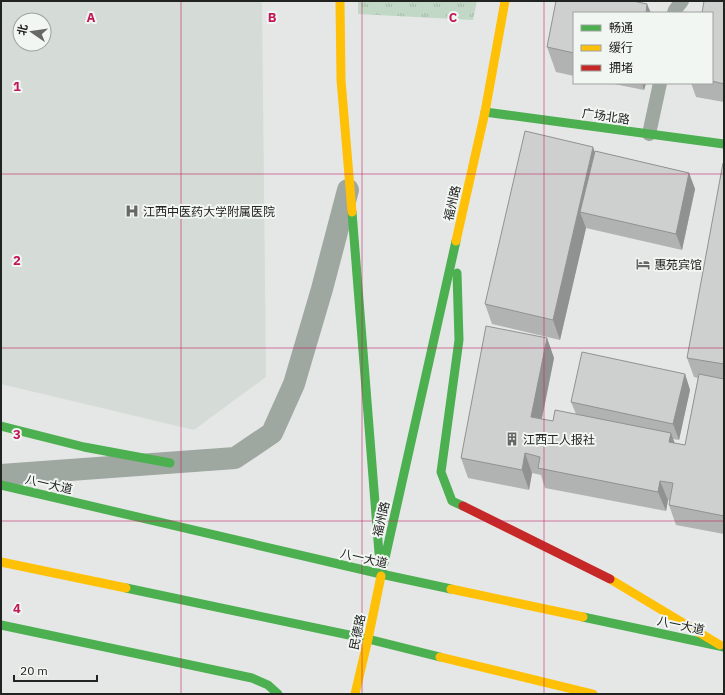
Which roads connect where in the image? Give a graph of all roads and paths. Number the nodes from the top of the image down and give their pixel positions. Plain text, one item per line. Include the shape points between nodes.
1 (340, 1) edge
2 (505, 1) edge
3 (660, 84) edge
4 (485, 112) junction
5 (649, 134) junction
6 (724, 144) edge
7 (350, 185) junction
8 (456, 241) junction
9 (1, 426) edge
10 (170, 463) junction
11 (1, 475) edge
12 (1, 485) edge
13 (1, 562) edge
14 (381, 574) junction
15 (1, 624) edge
16 (368, 639) junction
17 (723, 647) edge
18 (278, 694) edge
19 (355, 694) edge
20 (593, 694) edge

1 - 7 main road, 福州路 via 341,80
2 - 4 main road, 福州路
3 - 5 lane
4 - 5 main road, 广场北路
4 - 8 main road, 福州路
5 - 6 main road, 广场北路
7 - 10 street via 294,384 272,433 235,458
7 - 14 main road, 福州路
8 - 14 main road, 福州路
8 - 17 main road via 459,340 441,472 452,502 605,576
9 - 10 main road via 84,447
10 - 11 street
12 - 14 main road, 八一大道
13 - 16 main road
14 - 16 main road, 民德路
14 - 17 main road, 八一大道
15 - 18 main road via 252,678 268,685
16 - 19 main road, 民德路
16 - 20 main road

